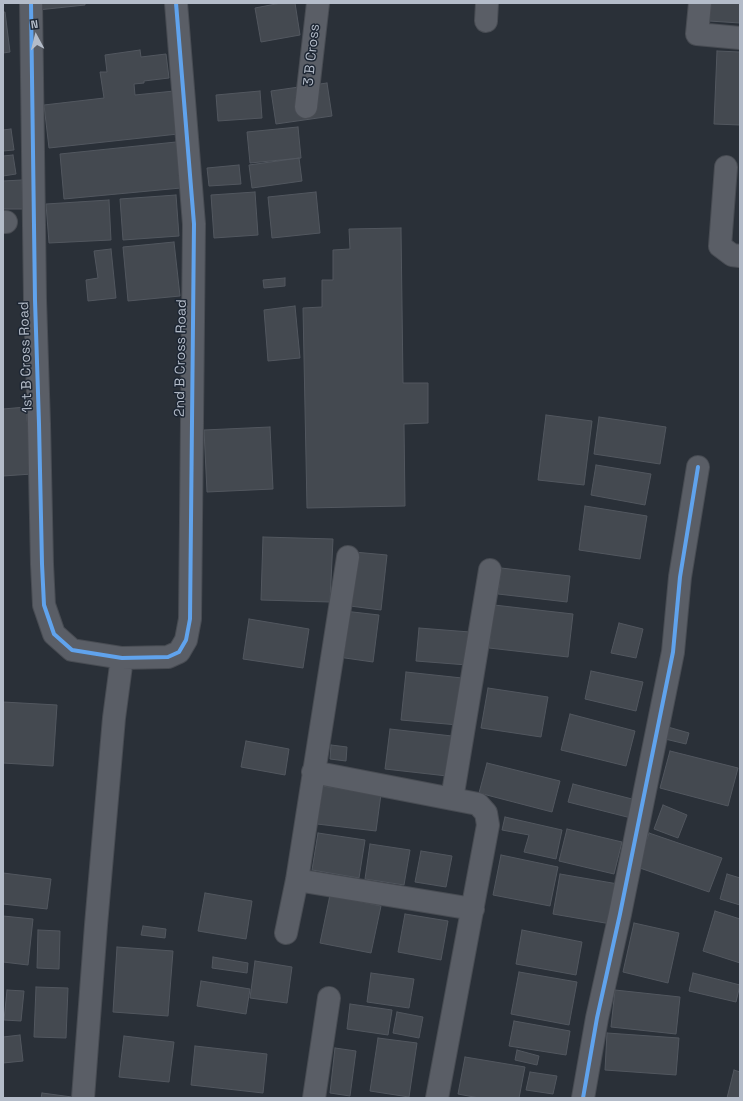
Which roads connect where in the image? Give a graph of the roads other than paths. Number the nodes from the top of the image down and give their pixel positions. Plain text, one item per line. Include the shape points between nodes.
1 (31, 3) edge
2 (176, 3) edge
3 (318, 3) edge
4 (700, 3) edge
5 (740, 38) edge
6 (306, 107) dead end
7 (726, 167) dead end
8 (740, 256) edge
9 (698, 467) dead end
10 (348, 557) dead end
11 (490, 570) dead end
12 (122, 658) junction
13 (313, 772) junction
14 (452, 799) junction
15 (297, 880) junction
16 (473, 909) junction
17 (286, 933) dead end
18 (329, 998) dead end
19 (83, 1098) edge
20 (314, 1098) edge
21 (437, 1098) edge
22 (582, 1098) edge

1 - 12 street, 1st B Cross Road via 35,300 44,605 54,634 72,650
2 - 12 street, 2nd B Cross Road via 194,224 190,620 186,640 179,652 168,657
3 - 6 street, 3 B Cross
4 - 5 street via 697,34
7 - 8 street via 720,246 732,255
9 - 22 street via 680,577 673,652
10 - 13 street
11 - 14 street
12 - 19 street via 114,718
13 - 14 street
13 - 15 street
14 - 16 street via 478,804 486,813 488,825
15 - 16 street
15 - 17 street
16 - 21 street
18 - 20 street

